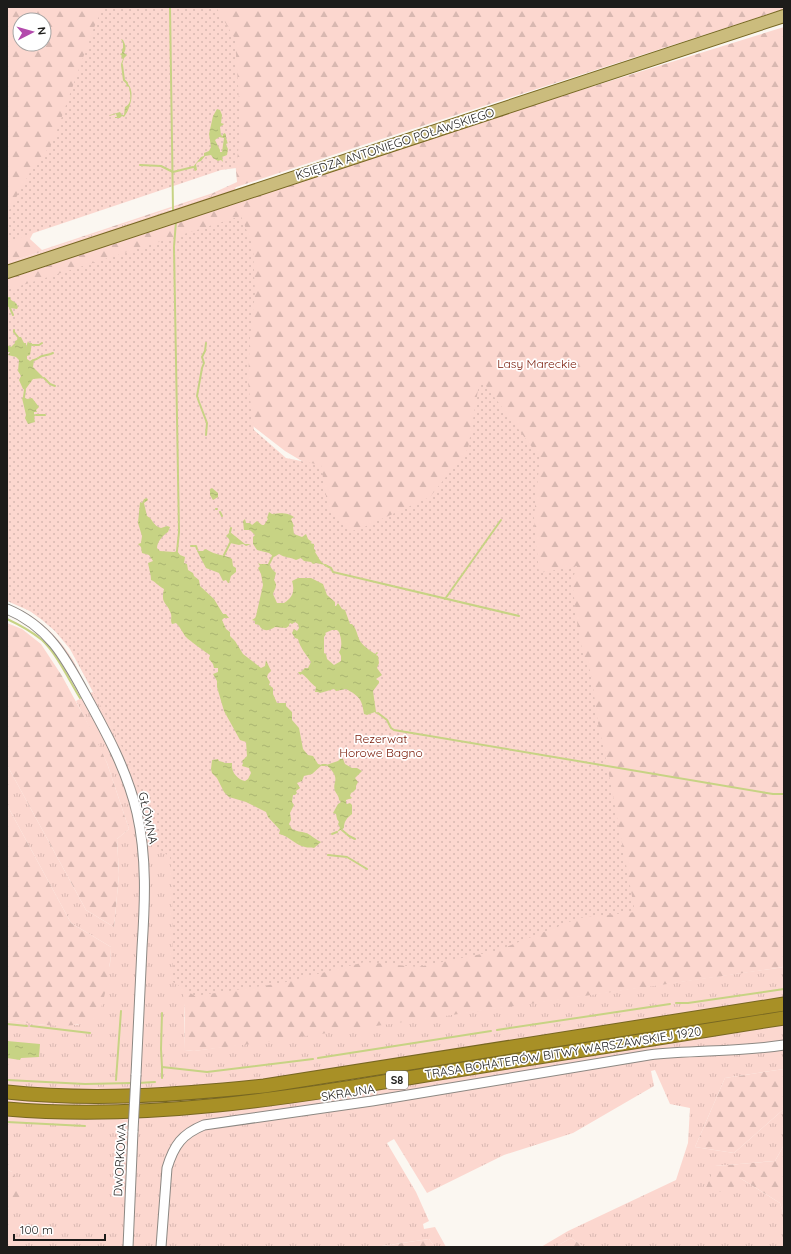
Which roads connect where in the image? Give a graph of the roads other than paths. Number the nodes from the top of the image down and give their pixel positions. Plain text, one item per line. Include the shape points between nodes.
1 (784, 16) edge
2 (7, 272) edge
3 (7, 609) edge
4 (784, 1004) edge
5 (784, 1018) edge
6 (784, 1045) edge
7 (136, 1075) joint
8 (9, 1092) edge
9 (7, 1110) edge
10 (128, 1247) edge
11 (161, 1247) edge

1 - 2 main road, KSIĘDZA ANTONIEGO POŁAWSKIEGO
3 - 7 street, GŁÓWNA via 34,624 60,650 110,740 133,799 140,826 144,861 144,917
4 - 8 highway, TRASA BOHATERÓW BITWY WARSZAWSKIEJ 1920 / S8 via 264,1086 130,1096
5 - 9 highway, TRASA BOHATERÓW BITWY WARSZAWSKIEJ 1920 / S8 via 339,1089 215,1106 109,1113
6 - 11 street, SKRAJNA via 748,1050 649,1055 372,1101 204,1125 192,1130 174,1148 167,1168
7 - 10 street, DWORKOWA, bridge

